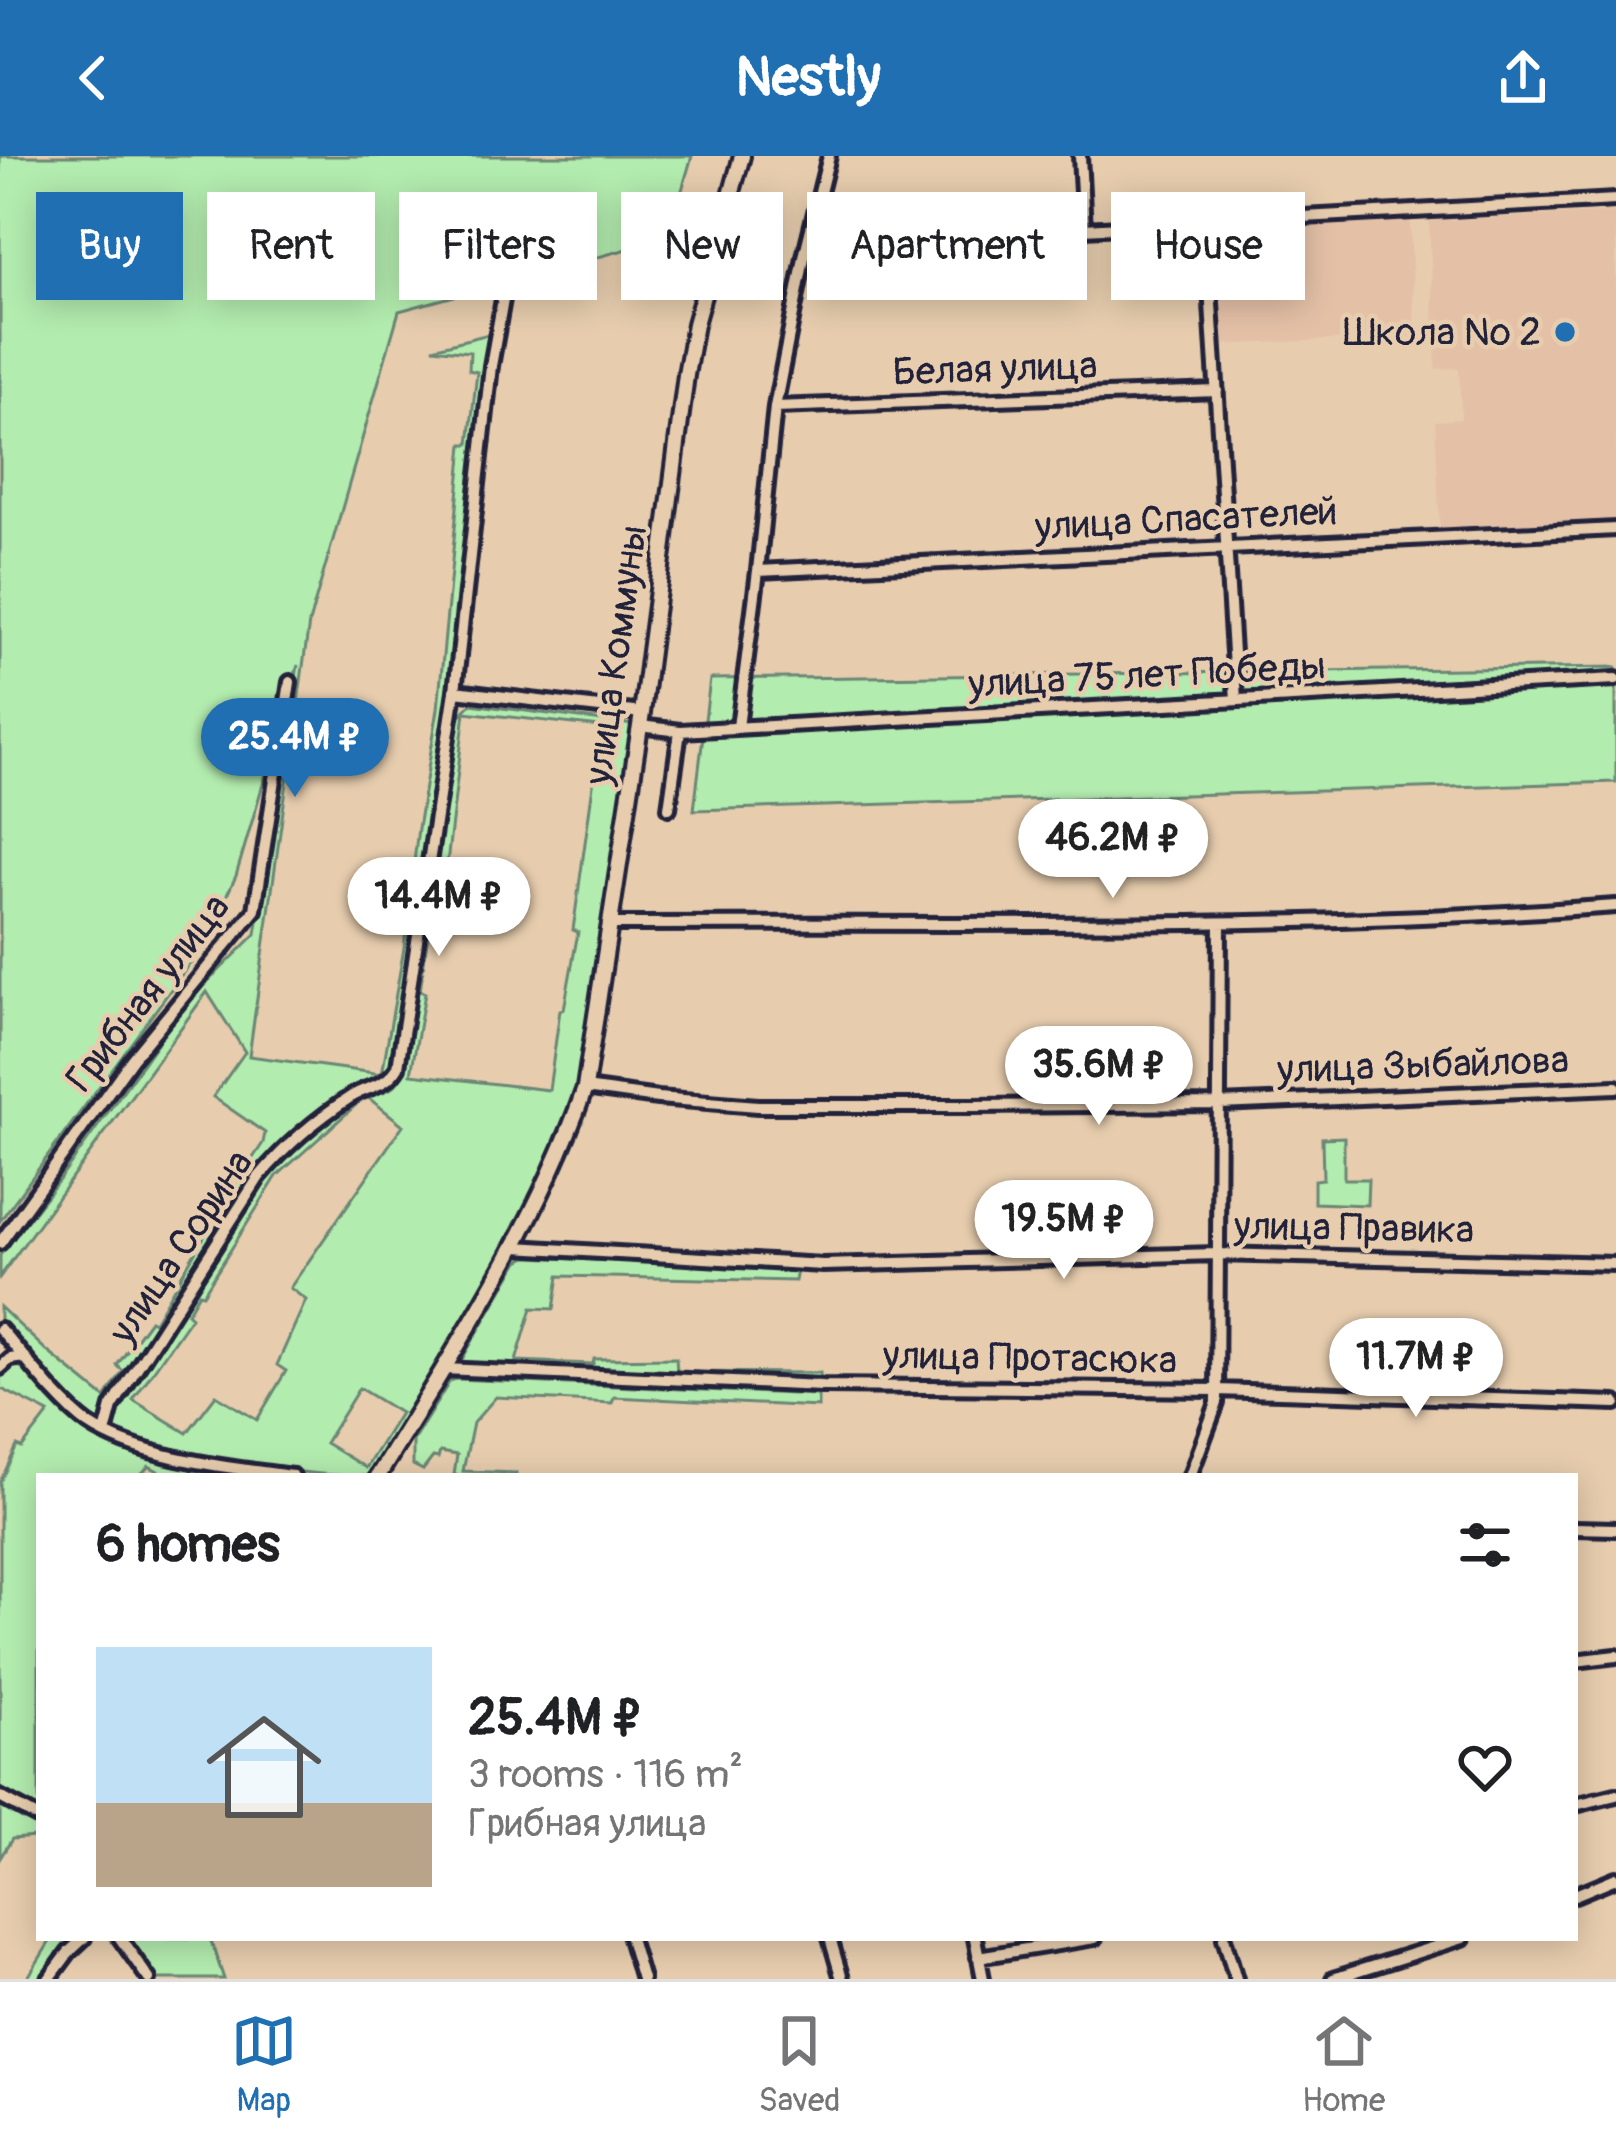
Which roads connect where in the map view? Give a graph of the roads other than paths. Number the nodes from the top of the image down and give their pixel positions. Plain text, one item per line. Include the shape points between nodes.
1 (742, 156) edge
2 (829, 156) edge
3 (1080, 156) edge
4 (1082, 192) edge
5 (1616, 200) edge
6 (1305, 218) edge
7 (805, 253) joint
8 (503, 300) edge
9 (1211, 300) edge
10 (1217, 391) junction
11 (775, 407) junction
12 (1616, 529) edge
13 (1227, 547) junction
14 (758, 571) junction
15 (1616, 679) edge
16 (290, 682) dead end
17 (455, 692) junction
18 (1235, 700) junction
19 (641, 720) junction
20 (738, 728) junction
21 (680, 730) junction
22 (669, 808) dead end
23 (1616, 906) edge
24 (612, 924) junction
25 (1220, 924) junction
26 (1616, 1087) edge
27 (585, 1088) junction
28 (1219, 1104) junction
29 (0, 1243) edge
30 (515, 1247) junction
31 (1217, 1254) junction
32 (1616, 1264) edge
33 (0, 1329) edge
34 (25, 1357) junction
35 (0, 1368) edge
36 (443, 1369) junction
37 (1217, 1390) junction
38 (1616, 1403) edge
39 (105, 1433) junction
40 (217, 1471) edge
41 (247, 1473) edge
42 (380, 1473) edge
43 (1191, 1473) edge
44 (1578, 1528) edge
45 (1616, 1528) edge
46 (1616, 1656) edge
47 (1578, 1661) edge
48 (1616, 1795) edge
49 (0, 1798) edge
50 (1578, 1804) edge
51 (36, 1816) edge
52 (1616, 1878) edge
53 (1578, 1894) edge
54 (81, 1941) edge
55 (122, 1941) edge
56 (631, 1941) edge
57 (831, 1941) edge
58 (975, 1941) edge
59 (1077, 1941) edge
60 (1225, 1941) edge
61 (1453, 1941) edge
62 (978, 1957) junction
63 (50, 1979) edge
64 (149, 1979) edge
65 (642, 1979) edge
66 (842, 1979) edge
67 (982, 1979) edge
68 (1236, 1979) edge
69 (1333, 1979) edge

1 - 19 street, улица Коммуны via 695,324
2 - 7 street
3 - 4 street
5 - 6 street
7 - 11 street
8 - 17 street, улица Сорина
9 - 10 street
10 - 11 street, Белая улица
10 - 13 street
11 - 14 street
12 - 13 street, улица Спасателей
13 - 14 street, улица Спасателей
13 - 18 street
14 - 20 street
15 - 18 street, улица 75 лет Победы
16 - 29 street, Грибная улица via 255,910 132,1059
17 - 19 street, улица 75 лет Победы
17 - 39 street, улица Сорина via 398,1066 386,1082 357,1093 289,1144 259,1177 112,1407
18 - 20 street, улица 75 лет Победы
19 - 21 street, улица 75 лет Победы
19 - 24 street, улица Коммуны
20 - 21 street, улица 75 лет Победы
21 - 22 street
23 - 25 street
24 - 25 street
24 - 27 street, улица Коммуны
25 - 28 street
26 - 28 street, улица Зыбайлова
27 - 28 street, улица Зыбайлова via 758,1106
27 - 30 street, улица Коммуны
28 - 31 street
30 - 31 street, улица Правика via 823,1265
30 - 36 street, улица Коммуны
31 - 32 street, улица Правика
31 - 37 street
33 - 34 street
34 - 35 street
34 - 39 street
36 - 37 street, улица Протасюка via 822,1386
36 - 42 street, улица Коммуны
37 - 38 street, улица Протасюка
37 - 43 street
39 - 40 street
40 - 41 street
44 - 45 street
46 - 47 street
48 - 50 street
49 - 51 street
52 - 53 street
54 - 63 street
55 - 64 street
56 - 65 street
57 - 66 street
58 - 62 street
59 - 62 street
60 - 68 street
61 - 69 street
62 - 67 street

